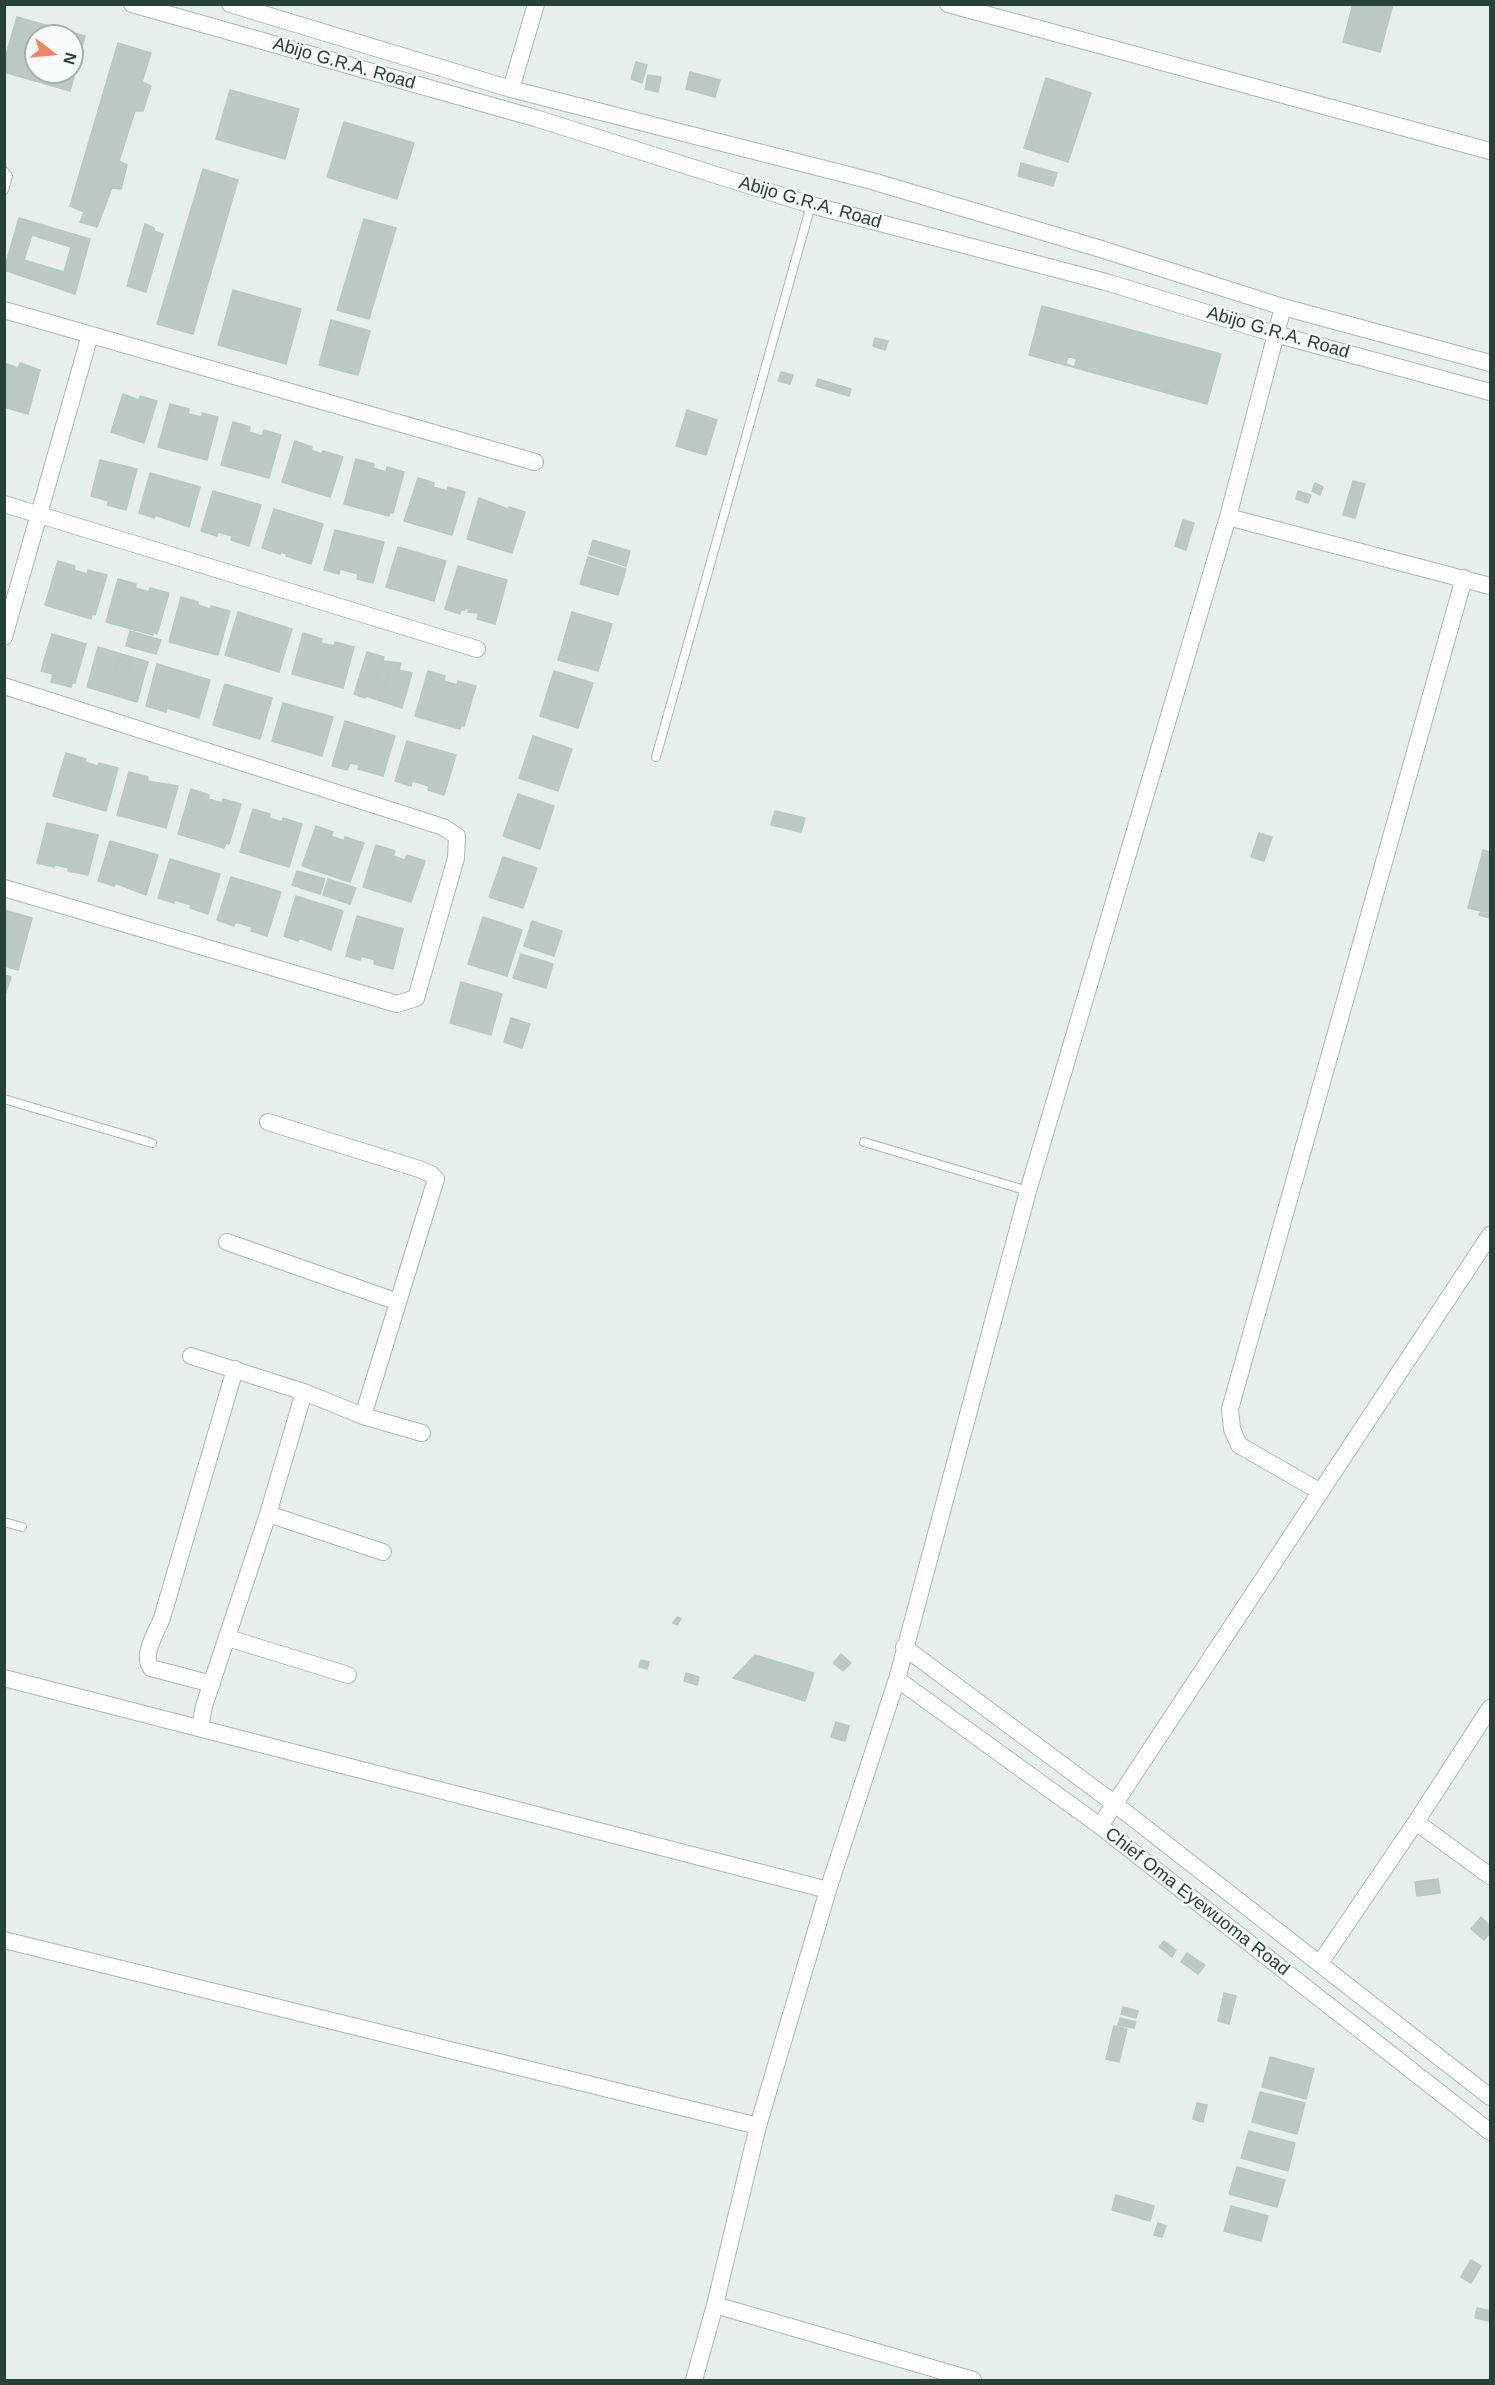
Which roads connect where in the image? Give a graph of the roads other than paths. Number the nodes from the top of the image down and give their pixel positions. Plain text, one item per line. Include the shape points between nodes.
1 (132, 4) edge
2 (536, 4) edge
3 (948, 4) edge
4 (238, 6) edge
5 (511, 89) junction
6 (1491, 151) edge
7 (4, 171) edge
8 (4, 190) edge
9 (811, 205) junction
10 (1282, 307) junction
11 (4, 310) edge
12 (1275, 333) junction
13 (90, 335) junction
14 (1491, 363) edge
15 (1491, 392) edge
16 (536, 462) dead end
17 (4, 504) edge
18 (39, 514) junction
19 (1228, 516) junction
20 (1464, 578) junction
21 (1491, 586) edge
22 (4, 637) edge
23 (477, 649) dead end
24 (4, 686) edge
25 (656, 757) dead end
26 (4, 888) edge
27 (4, 1099) edge
28 (268, 1122) dead end
29 (864, 1142) dead end
30 (152, 1143) dead end
31 (1028, 1191) junction
32 (1491, 1235) edge
33 (227, 1242) dead end
34 (398, 1302) junction
35 (191, 1356) dead end
36 (235, 1369) junction
37 (304, 1392) junction
38 (363, 1416) junction
39 (422, 1433) dead end
40 (1319, 1491) junction
41 (268, 1514) junction
42 (4, 1522) edge
43 (22, 1527) dead end
44 (383, 1552) dead end
45 (228, 1638) junction
46 (904, 1647) junction
47 (348, 1675) dead end
48 (4, 1678) edge
49 (897, 1679) junction
50 (212, 1684) junction
51 (1491, 1708) edge
52 (200, 1727) junction
53 (1115, 1804) junction
54 (1416, 1822) junction
55 (1100, 1826) junction
56 (1491, 1876) edge
57 (828, 1890) junction
58 (4, 1940) edge
59 (1320, 1963) junction
60 (1491, 2097) edge
61 (758, 2126) junction
62 (1491, 2132) edge
63 (715, 2305) junction
64 (694, 2380) edge
65 (973, 2380) edge

1 - 9 street, Abijo G.R.A. Road via 535,118
2 - 5 street
3 - 6 street
4 - 5 street, Abijo G.R.A. Road
5 - 10 street, Abijo G.R.A. Road via 872,181
7 - 8 lane via 8,176
9 - 12 street, Abijo G.R.A. Road via 1106,282
9 - 25 lane
10 - 12 street
10 - 14 street, Abijo G.R.A. Road
11 - 13 street
12 - 15 street, Abijo G.R.A. Road
12 - 19 street
13 - 16 street
13 - 18 street
17 - 18 street
18 - 22 street
18 - 23 street
19 - 20 street
19 - 31 street
20 - 21 street
20 - 40 street via 1230,1409 1239,1445
24 - 26 street via 443,828 457,836 456,858 416,998 397,1004
27 - 30 lane
28 - 34 street via 419,1169 436,1179
29 - 31 lane
31 - 46 street
32 - 40 street
33 - 34 street
34 - 38 street
35 - 36 street
36 - 37 street
36 - 50 street via 162,1618 147,1655 152,1668
37 - 38 street
37 - 41 street
38 - 39 street
40 - 53 street
41 - 44 street
41 - 45 street
42 - 43 lane
45 - 47 street
45 - 50 street
46 - 49 street
46 - 53 street, Chief Oma Eyewuoma Road
48 - 52 street
49 - 55 street, Chief Oma Eyewuoma Road
49 - 57 street
50 - 52 street
51 - 54 street
52 - 57 street
53 - 55 street
53 - 59 street, Chief Oma Eyewuoma Road
54 - 56 street
54 - 59 street
55 - 62 street, Chief Oma Eyewuoma Road
57 - 61 street
58 - 61 street
59 - 60 street, Chief Oma Eyewuoma Road
61 - 63 street
63 - 64 street
63 - 65 street

